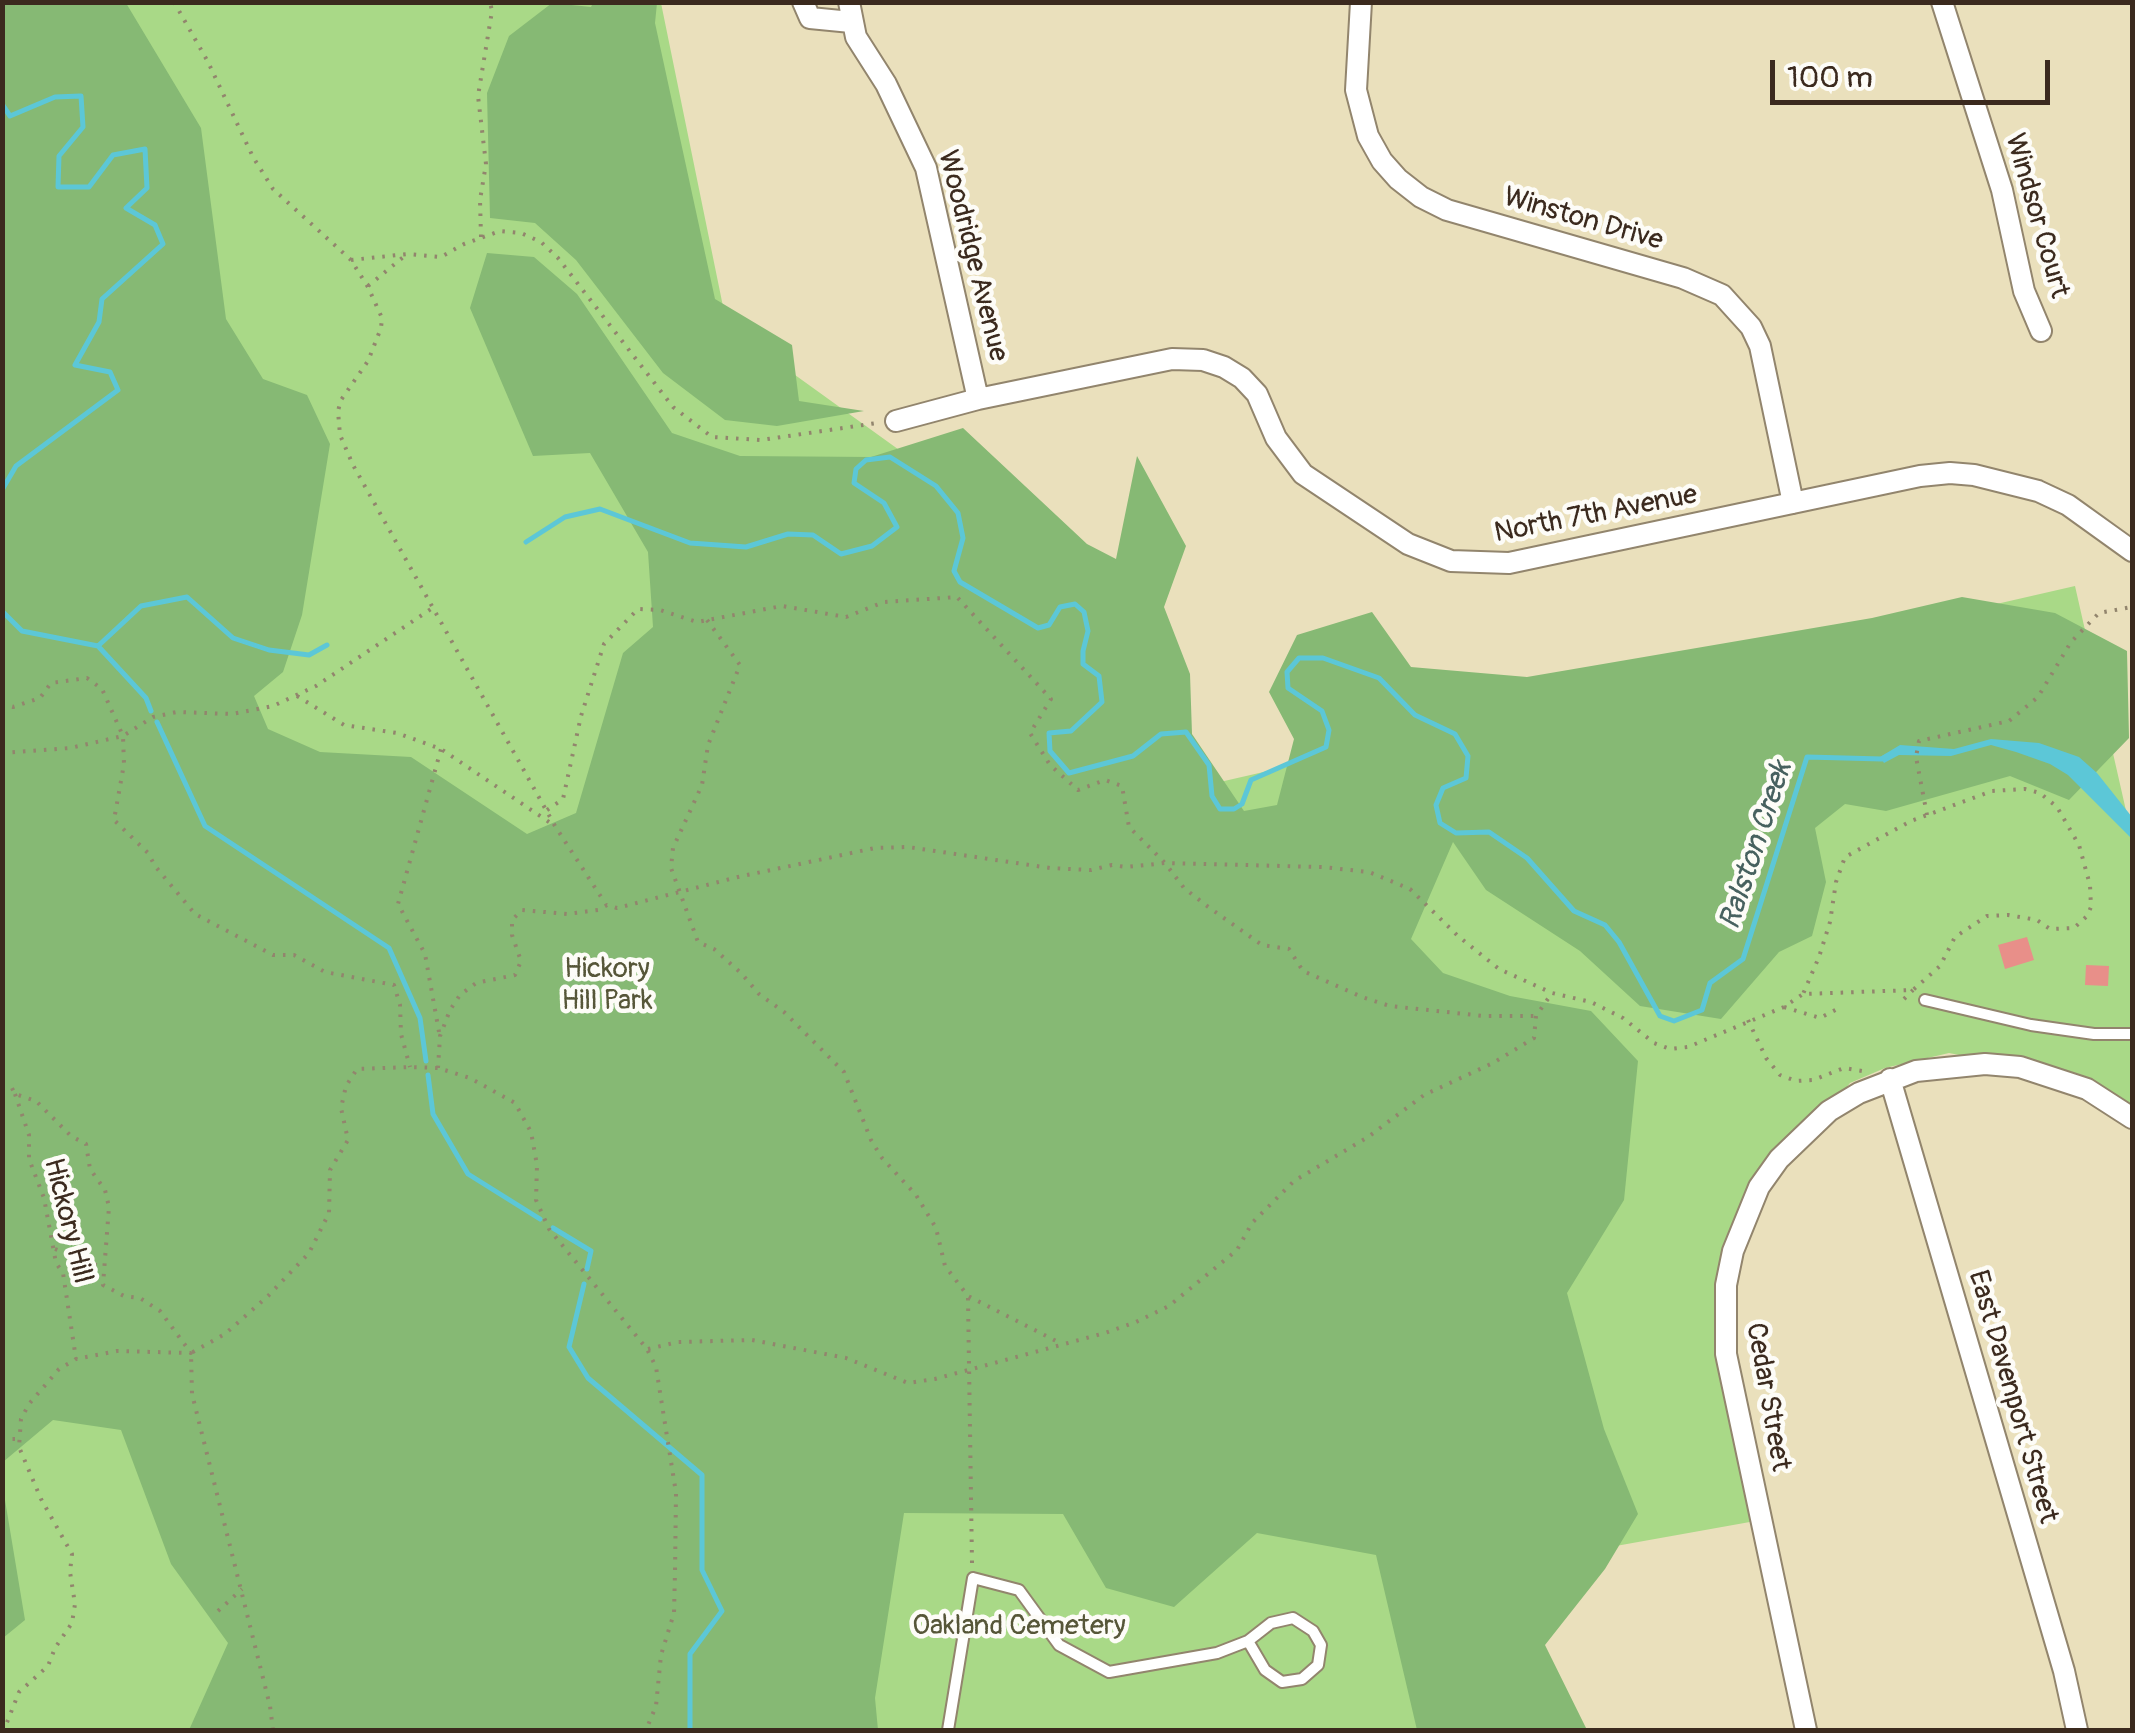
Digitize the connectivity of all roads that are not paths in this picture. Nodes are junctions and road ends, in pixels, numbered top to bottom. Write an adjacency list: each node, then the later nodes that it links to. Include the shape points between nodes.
1 (803, 2): 4 (street, Woodridge Avenue, via 810,18)
2 (1361, 2): 8 (street, Winston Drive, via 1360,114 1390,170 1447,210 1722,295 1760,346)
3 (1942, 2): 5 (street, Windsor Court, via 2002,190 2024,291)
4 (850, 12): 6 (street, Woodridge Avenue, via 856,37 926,168)
5 (2041, 330)
6 (978, 399): 7 (street, North 7th Avenue); 8 (street, North 7th Avenue, via 1172,358 1213,363 1257,394 1276,438 1303,474 1408,544 1466,562 1509,563)
7 (896, 420)
8 (1793, 503): 9 (street, North 7th Avenue, via 1920,476 1974,475 2053,498)
9 (2132, 551)
10 (1925, 1000): 11 (lane, via 2030,1025)
11 (2132, 1034)
12 (1884, 1082): 13 (street, Cedar Street, via 1950,1065 2020,1067 2087,1089); 16 (street, Cedar Street, via 1829,1111 1779,1159 1744,1218 1726,1285 1726,1354); 17 (street, East Davenport Street)
13 (2132, 1118)
14 (1248, 1642): 14 (lane, via 1265,1670 1282,1682 1302,1679 1318,1665 1321,1645 1293,1618 1271,1623); 15 (lane, via 1109,1672 1059,1645 1019,1590 973,1578)
15 (948, 1730)
16 (1806, 1730)
17 (2077, 1730)

